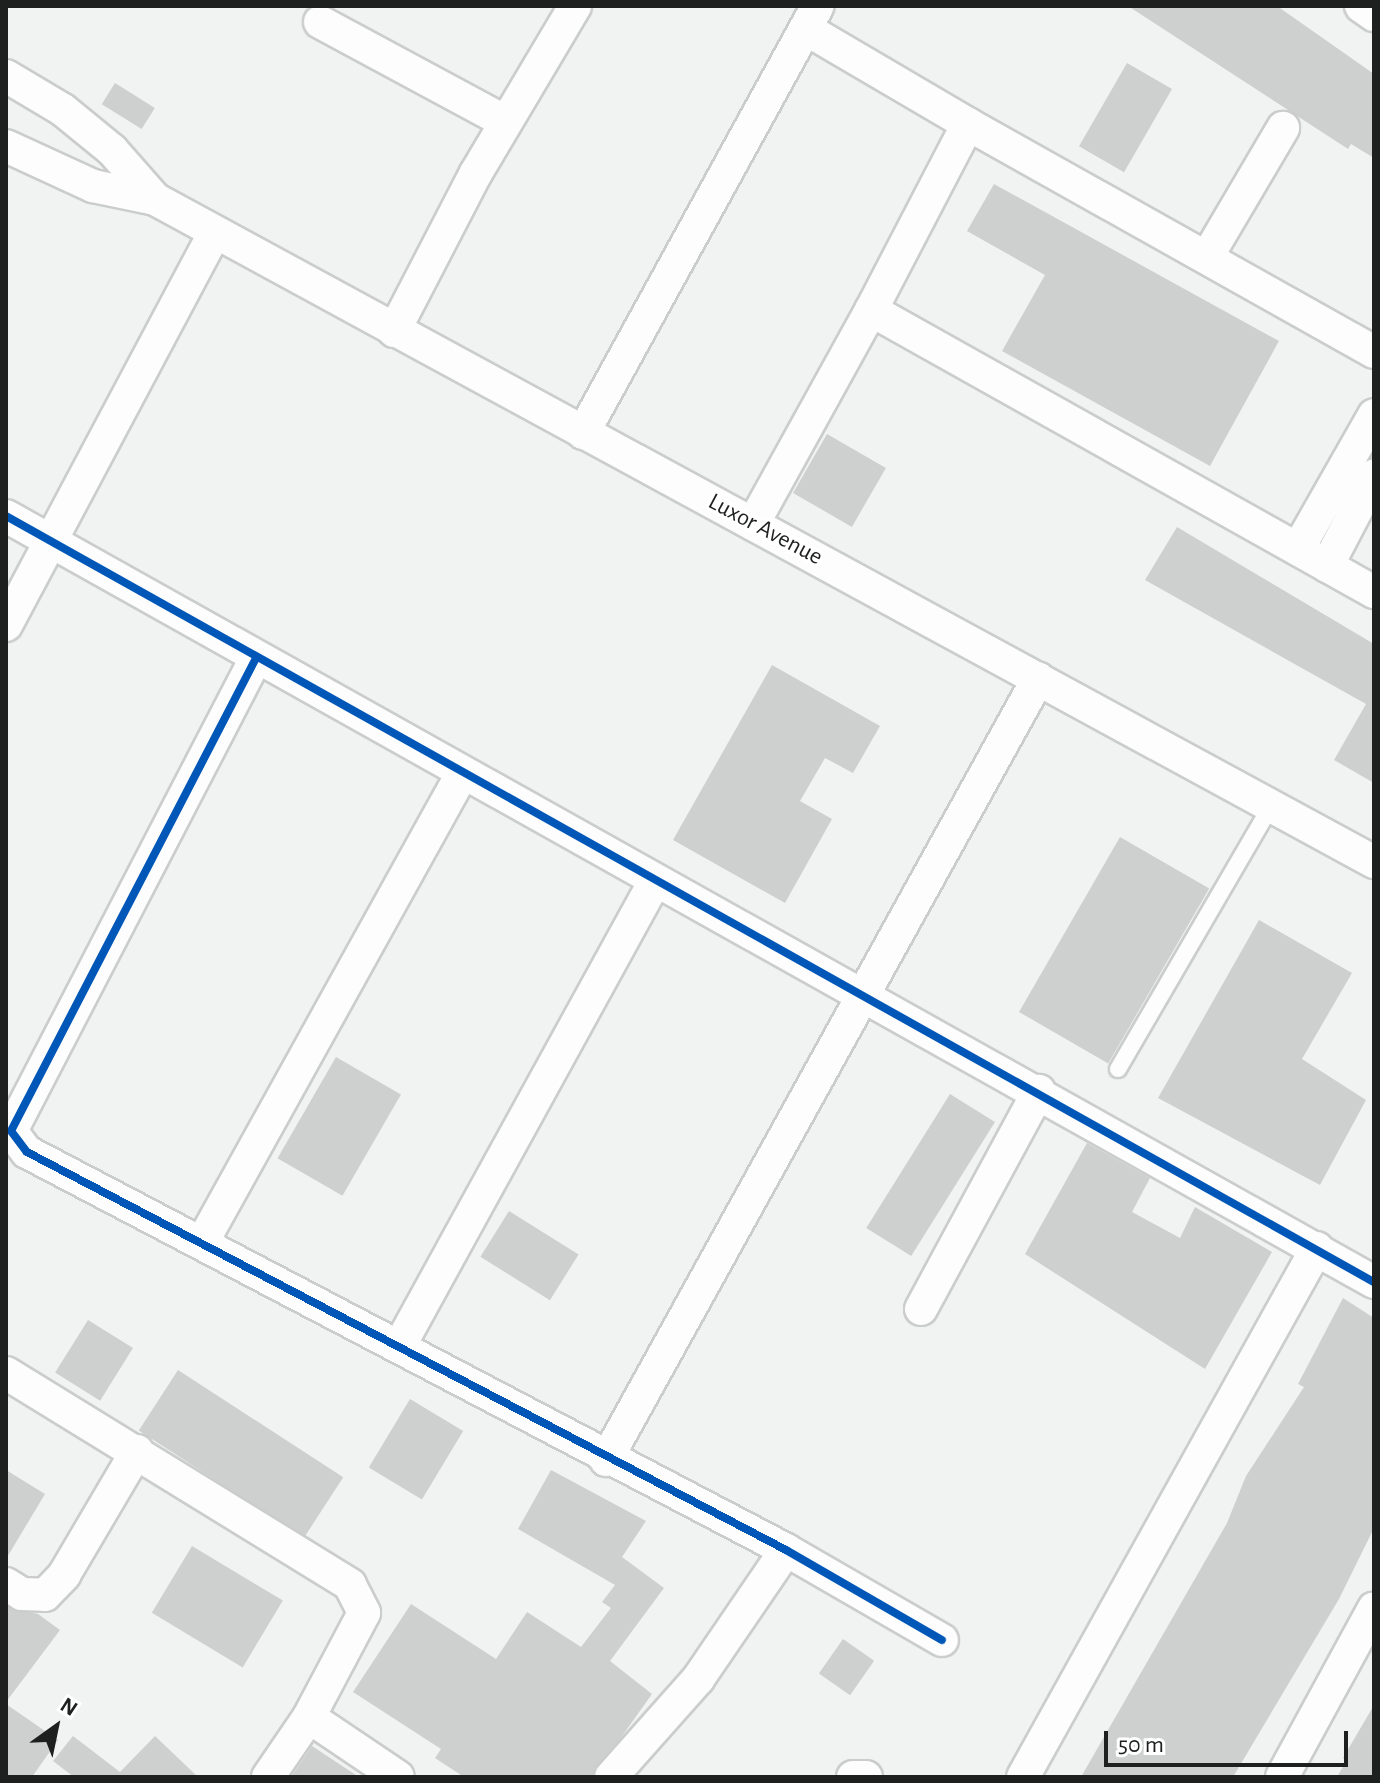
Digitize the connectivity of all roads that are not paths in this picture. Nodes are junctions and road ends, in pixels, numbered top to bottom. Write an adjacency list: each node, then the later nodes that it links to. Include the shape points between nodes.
1 (575, 6): 7 (street)
2 (1361, 6): 3 (street)
3 (1374, 15)
4 (812, 17): 8 (street); 18 (street)
5 (320, 22): 7 (street)
6 (6, 76): 11 (street, via 63,110 112,150)
7 (506, 122): 15 (street)
8 (968, 124): 13 (street); 14 (street)
9 (1283, 128): 13 (street)
10 (6, 146): 11 (street, via 93,186)
11 (155, 199): 12 (street, Luxor Avenue)
12 (215, 232): 15 (street, Luxor Avenue); 22 (street)
13 (1207, 257): 16 (street)
14 (871, 310): 21 (street); 23 (street)
15 (394, 331): 18 (street, Luxor Avenue)
16 (1374, 352)
17 (1374, 415): 23 (street)
18 (583, 433): 21 (street, Luxor Avenue)
19 (1374, 476): 24 (street)
20 (6, 516): 22 (street)
21 (753, 524): 29 (street, Luxor Avenue)
22 (51, 540): 27 (street); 28 (street)
23 (1298, 549): 24 (street)
24 (1331, 557): 25 (street); 26 (street)
25 (1374, 571)
26 (1374, 592)
27 (6, 625)
28 (255, 660): 30 (street); 37 (street, via 11,1131 27,1152)
29 (1038, 679): 31 (street, Luxor Avenue); 34 (street)
30 (462, 774): 33 (street); 37 (street)
31 (1271, 806): 32 (street, Luxor Avenue); 35 (lane)
32 (1374, 862)
33 (655, 881): 34 (street); 41 (street)
34 (866, 996): 36 (street); 44 (street)
35 (1118, 1069)
36 (1039, 1091): 38 (street); 40 (street)
37 (203, 1241): 41 (street)
38 (1317, 1248): 39 (street); 55 (street)
39 (1374, 1282)
40 (921, 1309)
41 (400, 1345): 44 (street)
42 (6, 1373): 43 (street)
43 (137, 1451): 46 (street, via 64,1575 45,1595 22,1594); 49 (street, via 350,1585 364,1613)
44 (606, 1460): 45 (street)
45 (786, 1550): 48 (street); 52 (street, via 698,1679)
46 (6, 1584)
47 (1374, 1608): 56 (street)
48 (942, 1640)
49 (309, 1717): 50 (street); 51 (street)
50 (268, 1777)
51 (398, 1777)
52 (611, 1777)
53 (853, 1777): 54 (street)
54 (866, 1777)
55 (1023, 1777)
56 (1282, 1777)

